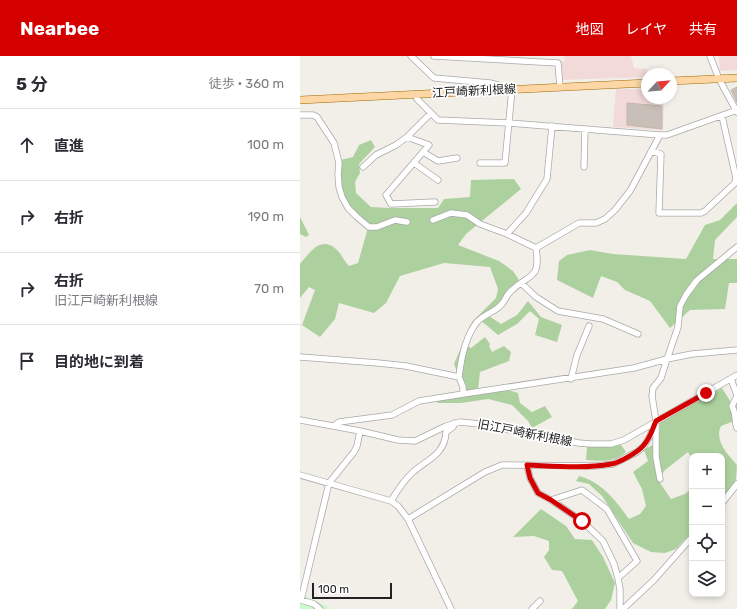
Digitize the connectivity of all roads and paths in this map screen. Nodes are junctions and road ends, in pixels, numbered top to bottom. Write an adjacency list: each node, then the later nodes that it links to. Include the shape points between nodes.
1 (411, 56): 10 (street, via 434,78 490,83)
2 (434, 56): 4 (street)
3 (710, 56): 6 (street)
4 (501, 58): 9 (street, via 558,63)
5 (737, 78): 6 (main road)
6 (719, 79): 7 (main road); 13 (street)
7 (677, 81)
8 (641, 82): 9 (main road, 江戸崎新利根線)
9 (560, 87): 10 (main road, 江戸崎新利根線)
10 (512, 89): 11 (main road, 江戸崎新利根線); 17 (street)
11 (416, 94): 12 (main road, 江戸崎新利根線); 14 (street, via 417,99)
12 (300, 100)
13 (737, 111): 16 (street)
14 (431, 113): 17 (street, via 438,120); 21 (street)
15 (300, 115): 32 (street, via 317,117 334,143 339,163 339,187 342,198 357,218 369,227 377,227 394,220)
16 (722, 116): 20 (street, via 667,135); 22 (street, via 736,178 734,183 700,214 660,213 661,154)
17 (509, 123): 18 (street); 26 (street, via 505,164)
18 (552, 126): 19 (street); 33 (street, via 547,179 526,213)
19 (585, 129): 20 (street); 28 (street)
20 (660, 135): 22 (street)
21 (407, 137): 23 (street, via 429,144); 27 (street, via 376,155)
22 (651, 151): 35 (street, via 630,191 616,210 596,223 579,223)
23 (423, 152): 24 (street, via 438,161); 25 (street)
24 (458, 158)
25 (414, 163): 29 (street); 30 (street, via 386,195 391,204)
26 (480, 163)
27 (363, 167)
28 (584, 167)
29 (438, 180)
30 (435, 202)
31 (433, 220): 33 (street, via 451,213 467,215 480,224)
32 (407, 222)
33 (507, 234): 35 (street)
34 (737, 247): 41 (street, via 697,280 686,295 680,306 678,327)
35 (536, 248): 36 (street, via 538,262 534,275)
36 (521, 283): 38 (street, via 536,297 558,310 602,318); 43 (street, via 510,292 500,306 478,321 461,358)
37 (589, 326): 44 (street)
38 (638, 334)
39 (737, 350): 41 (street)
40 (300, 357): 43 (street, via 406,366)
41 (668, 359): 44 (street, via 634,368); 49 (street, via 661,378 653,388)
42 (737, 375): 45 (street, 旧江戸崎新利根線)
43 (459, 377): 46 (street)
44 (571, 378): 46 (street)
45 (731, 379): 47 (street); 49 (street, 旧江戸崎新利根線)
46 (463, 394): 51 (street, via 419,401 392,415 339,422)
47 (737, 396): 52 (street, via 732,406 736,413)
48 (300, 420): 51 (street, 旧江戸崎新利根線)
49 (656, 421): 50 (street, 旧江戸崎新利根線, via 617,443 602,444 579,443 478,424); 54 (street, via 644,446 613,464); 56 (street, via 656,456)
50 (454, 423): 53 (street, 旧江戸崎新利根線, via 415,440 398,440); 60 (street, via 454,427 446,432 440,451 404,481)
51 (334, 426): 53 (street, 旧江戸崎新利根線)
52 (737, 428)
53 (360, 431): 57 (street, via 354,452)
54 (527, 465): 61 (street, via 538,493); 62 (street, via 502,465 485,472)
55 (300, 475): 57 (street)
56 (660, 479)
57 (329, 483): 60 (street); 65 (street)
58 (737, 484): 59 (street)
59 (725, 499)
60 (391, 500): 62 (street)
61 (551, 500): 64 (street, via 582,521 603,541); 64 (street, via 582,490 607,509 637,561)
62 (408, 520): 68 (street)
63 (689, 540): 71 (street, via 654,580)
64 (618, 578): 70 (street)
65 (301, 600): 67 (street)
66 (540, 601): 69 (street)
67 (320, 609)
68 (451, 609)
69 (532, 609)
70 (620, 609)
71 (623, 609)

